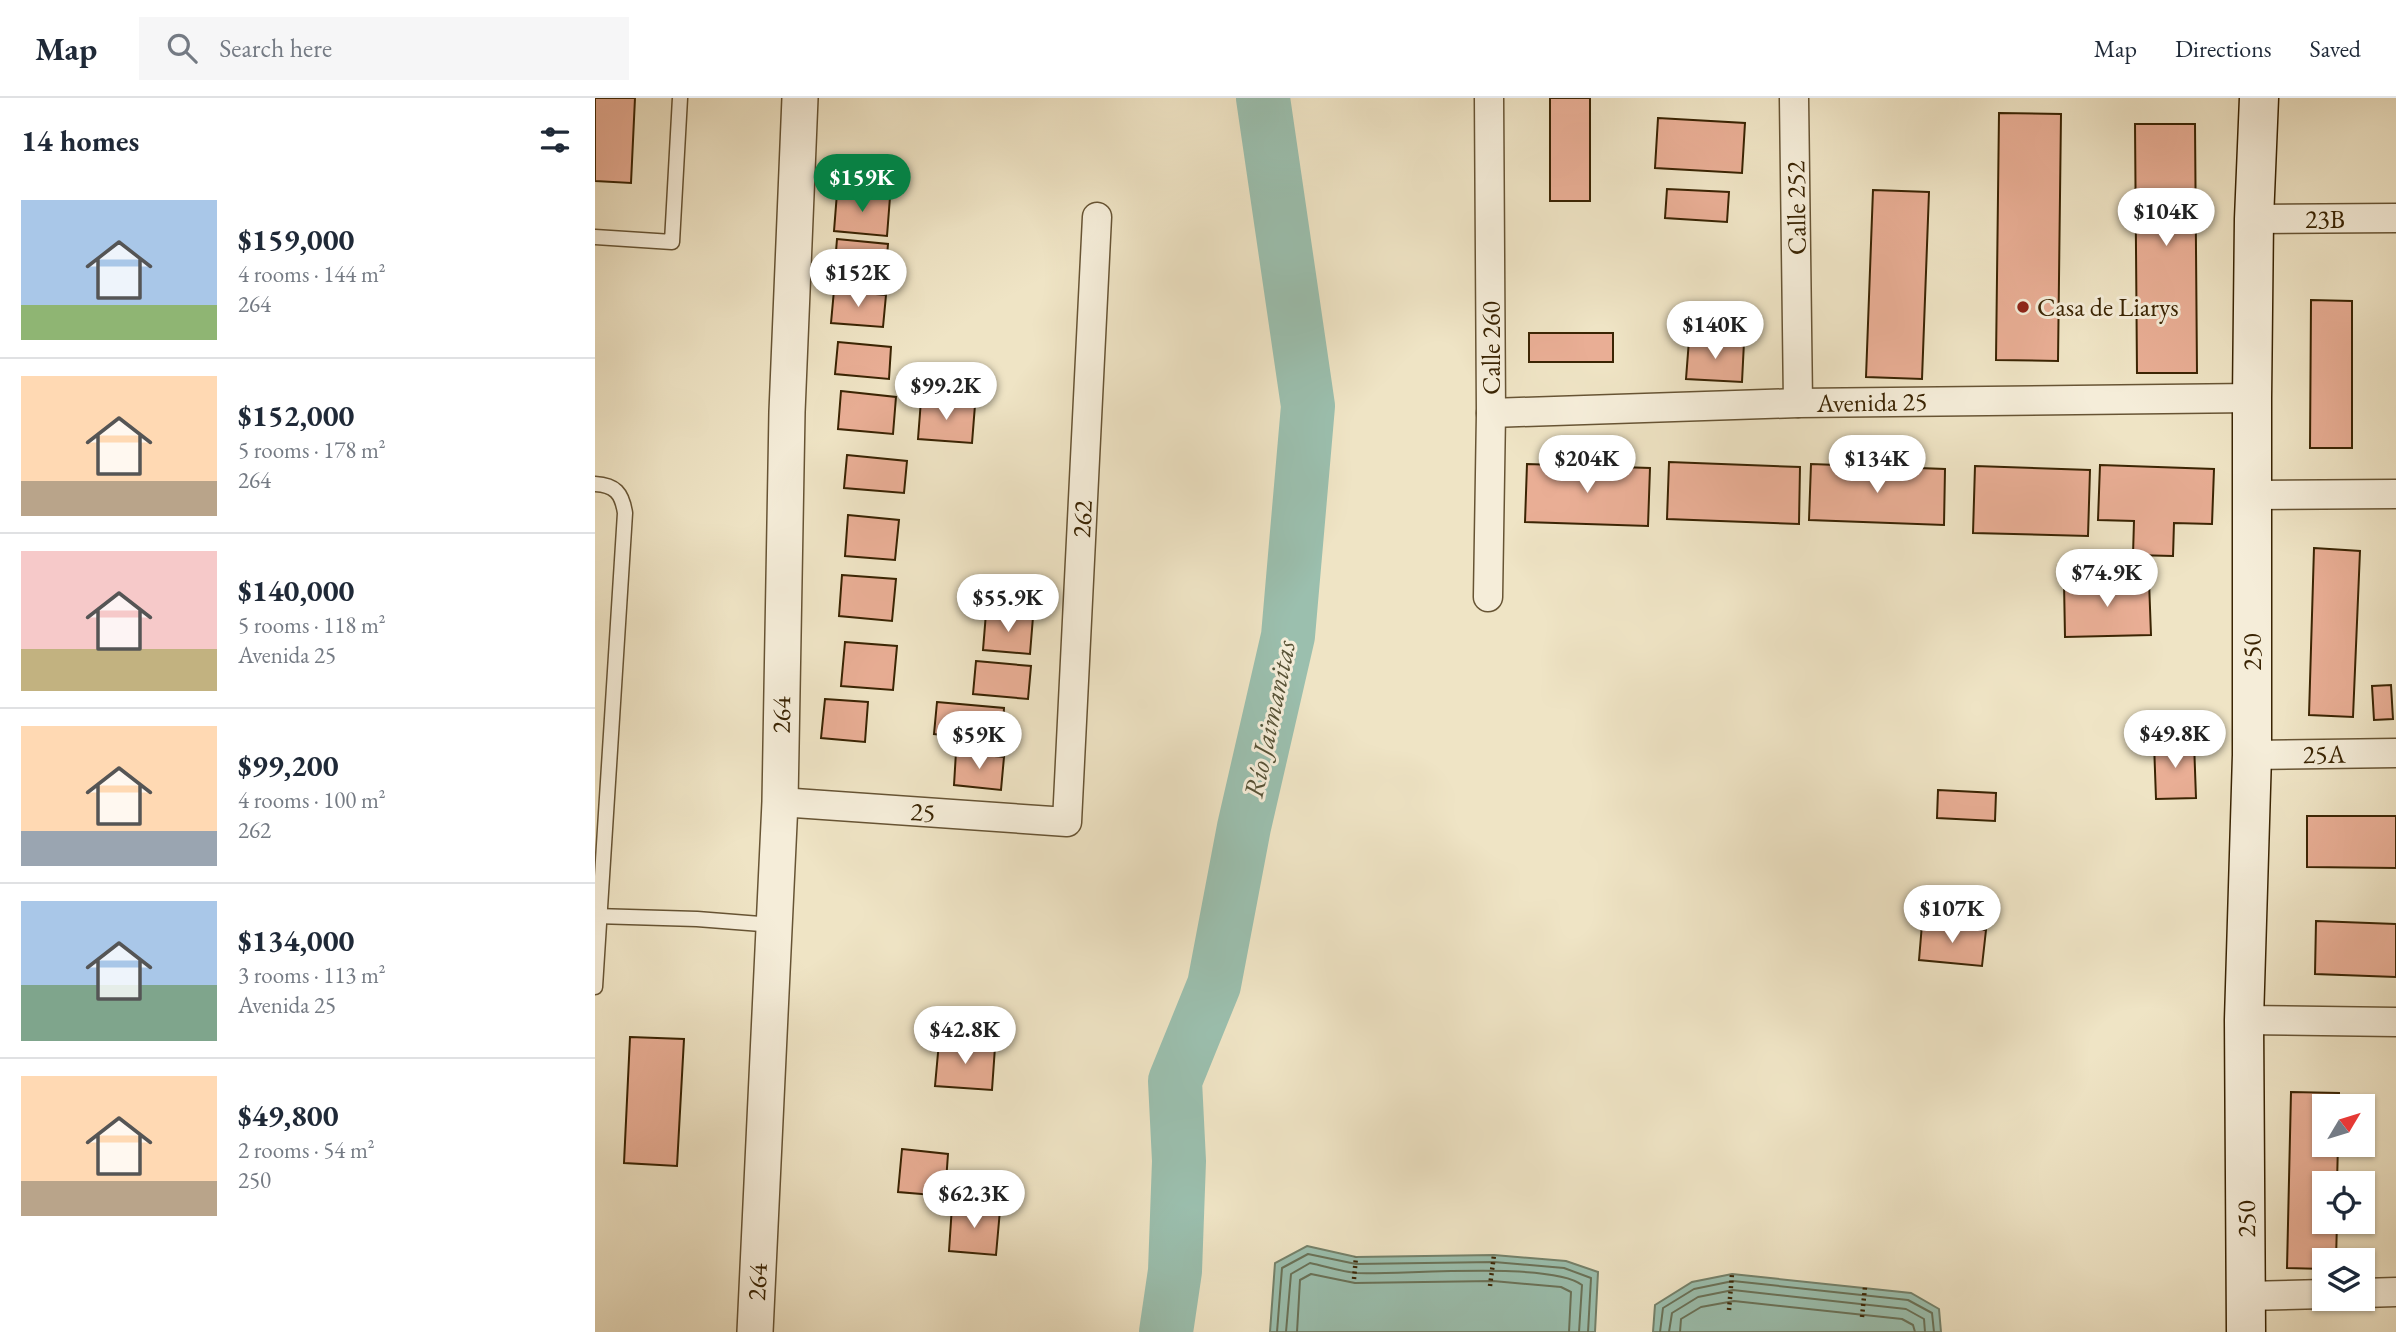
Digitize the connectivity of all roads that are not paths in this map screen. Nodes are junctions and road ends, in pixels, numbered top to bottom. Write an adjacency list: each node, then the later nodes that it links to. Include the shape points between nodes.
1 (680, 98): 9 (lane, via 672,242)
2 (800, 98): 19 (street, 264, via 787,412)
3 (1489, 98): 12 (street, Calle 260)
4 (1794, 98): 11 (street, Calle 252)
5 (2259, 98): 8 (main road, 250)
6 (1097, 217): 20 (street, 262)
7 (2396, 218): 8 (street, 23B)
8 (2255, 219): 10 (main road, 250)
9 (595, 237)
10 (2252, 398): 11 (street, Avenida 25); 15 (main road, 250)
11 (1798, 403): 12 (street, Avenida 25)
12 (1491, 412): 16 (street, Calle 260)
13 (595, 484): 21 (lane, via 619,492 625,513)
14 (2396, 494): 15 (street)
15 (2252, 495): 18 (main road, 250)
16 (1487, 597)
17 (2396, 753): 18 (street, 25A)
18 (2252, 755): 24 (main road, 250)
19 (780, 802): 20 (street, 25); 22 (street, 264)
20 (1066, 822)
21 (597, 917): 22 (lane); 23 (lane)
22 (774, 925): 30 (street, 264)
23 (595, 987)
24 (2244, 1020): 25 (street); 29 (main road, 250)
25 (2396, 1022)
26 (2375, 1293): 27 (street)
27 (2396, 1293)
28 (2312, 1297): 29 (street)
29 (2246, 1314)
30 (755, 1332)

